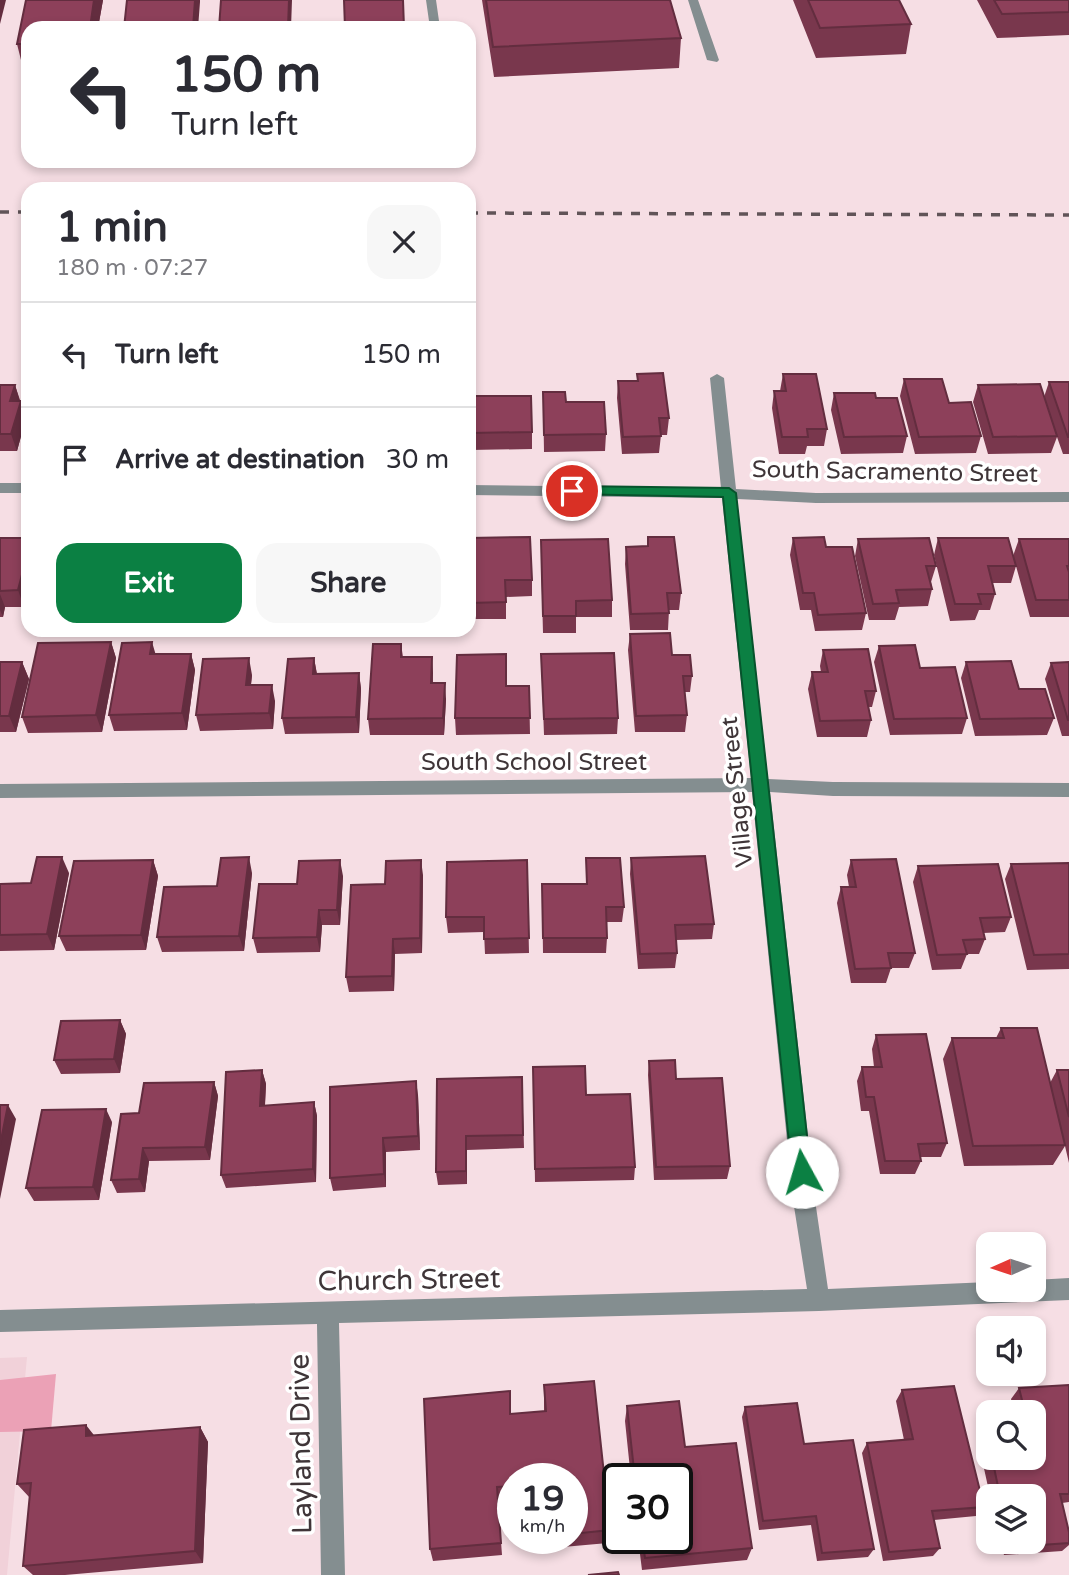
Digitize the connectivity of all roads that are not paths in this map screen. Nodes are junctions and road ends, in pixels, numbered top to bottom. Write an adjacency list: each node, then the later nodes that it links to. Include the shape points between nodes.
1 (431, 0): 3 (street)
2 (693, 0): 4 (street)
3 (434, 21)
4 (713, 60)
5 (717, 378): 9 (street, Village Street)
6 (0, 488): 7 (street)
7 (21, 488)
8 (476, 491): 9 (street, South Sacramento Street)
9 (729, 493): 10 (street, South Sacramento Street, via 816,498); 11 (street, Village Street)
10 (1069, 496)
11 (761, 785): 12 (street, South School Street); 13 (street, South School Street); 15 (street, Village Street, via 804,1200)
12 (0, 790)
13 (1069, 790)
14 (1069, 1289): 15 (street, Church Street)
15 (819, 1300): 16 (street, Church Street)
16 (328, 1311): 17 (street, Church Street); 18 (street, Layland Drive)
17 (0, 1321)
18 (333, 1575)

